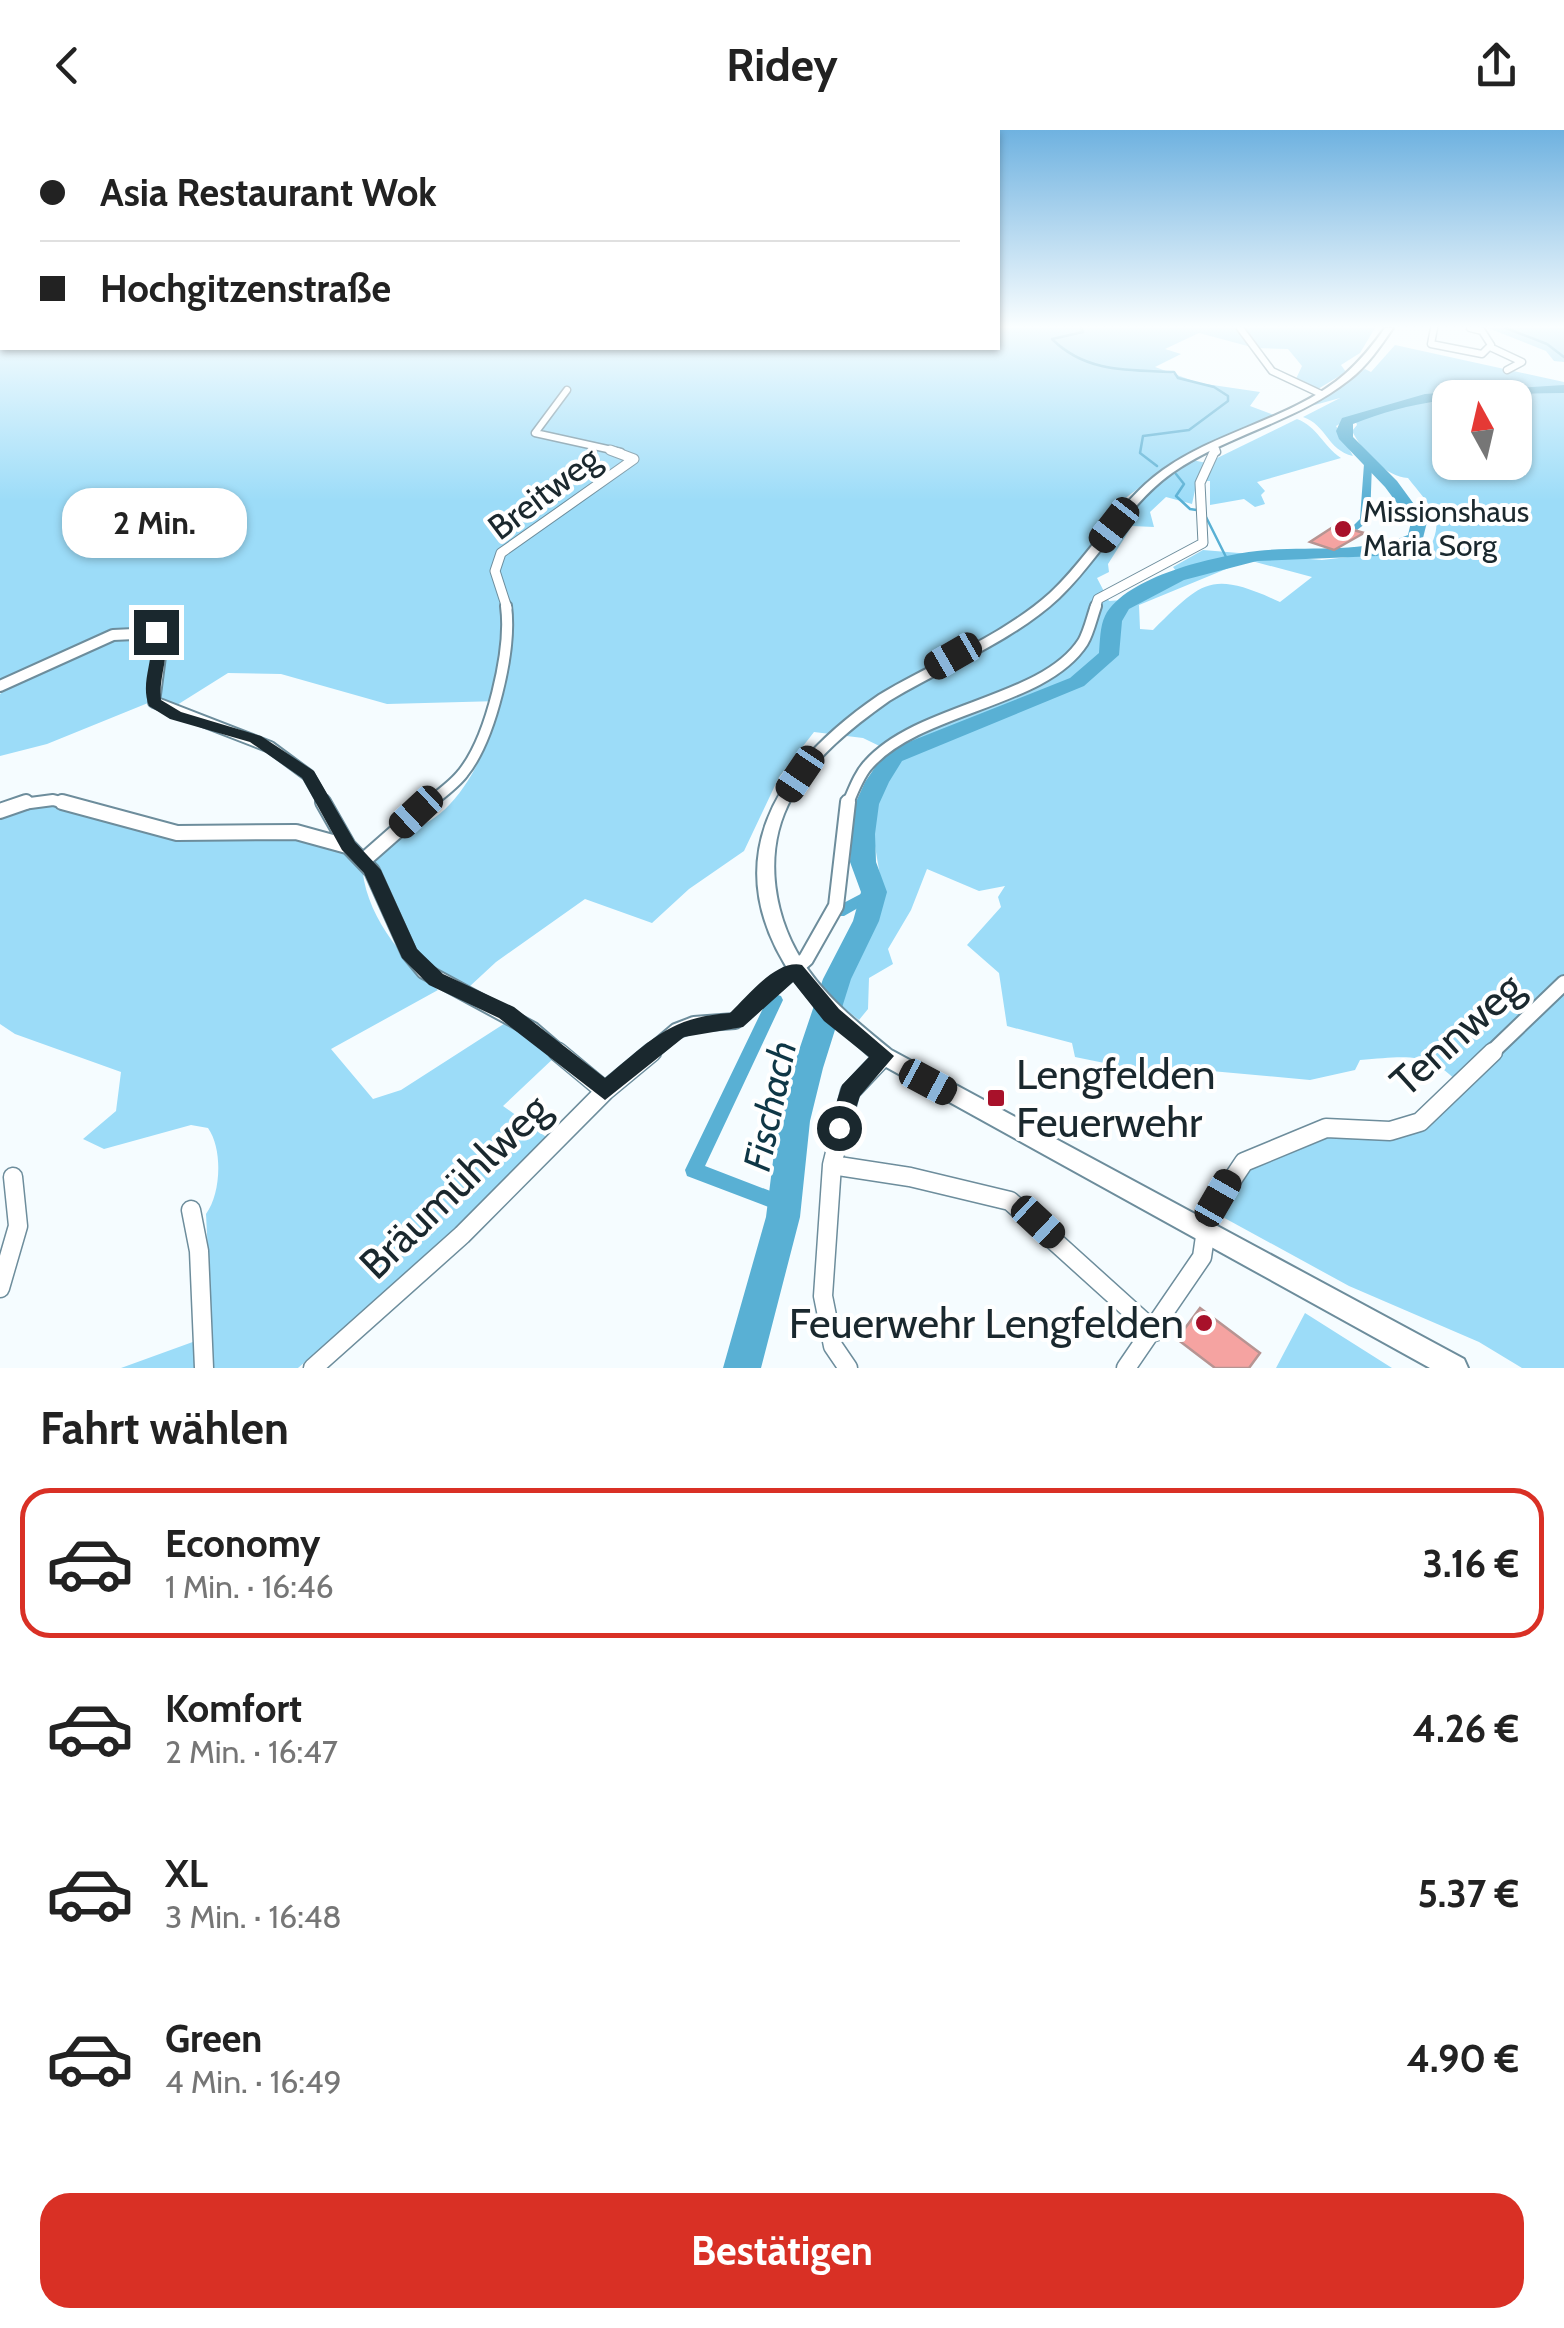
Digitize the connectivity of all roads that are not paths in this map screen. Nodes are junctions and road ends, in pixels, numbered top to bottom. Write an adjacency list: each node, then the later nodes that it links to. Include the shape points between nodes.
1 (1303, 386): 4 (street)
2 (1332, 386): 4 (main road)
3 (567, 390): 9 (street, Breitweg, via 534,433 634,459 501,553 496,571 507,631 488,730 464,774)
4 (1321, 394): 5 (main road)
5 (1212, 448): 10 (main road, via 1146,487 1036,610 898,688 830,739 800,774 772,825 763,878 775,933); 10 (street, Bräumühlweg, via 1217,452 1204,464 1197,510 1203,543 1098,599 1084,641 1066,661 918,729 868,764 844,812 836,906)
6 (0, 686): 8 (street, via 114,635 156,632 161,648 154,702 176,716 256,739 299,766)
7 (0, 811): 8 (street, via 53,800 177,833 296,832)
8 (348, 846): 9 (street)
9 (364, 860): 13 (street, via 409,953 424,970 533,1030)
10 (795, 970): 12 (main road, via 848,1030); 13 (street, Bräumühlweg, via 735,1021 676,1031)
11 (1564, 983): 17 (street, Tennweg, via 1420,1122 1390,1131 1326,1128 1251,1157 1208,1216)
12 (884, 1056): 14 (street, via 850,1092); 17 (main road)
13 (605, 1091): 21 (street, Bräumühlweg, via 462,1235)
14 (832, 1165): 19 (street, via 1010,1201); 22 (street, via 823,1296 832,1346)
15 (13, 1177): 18 (street, via 18,1226)
16 (191, 1210): 20 (street, via 200,1252)
17 (1208, 1235): 19 (street, Tennweg, via 1202,1258); 24 (main road)
18 (0, 1288)
19 (1155, 1332): 23 (street, Tennweg)
20 (204, 1368)
21 (314, 1368)
22 (848, 1368)
23 (1126, 1368)
24 (1455, 1368)

